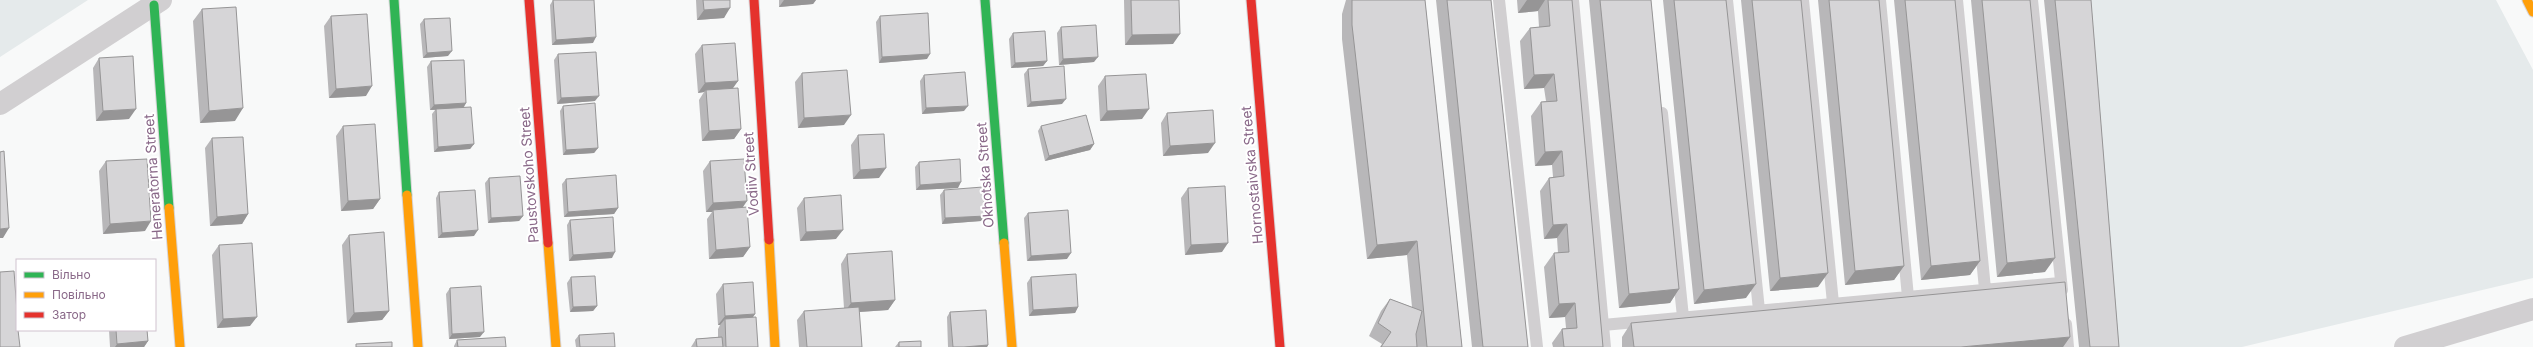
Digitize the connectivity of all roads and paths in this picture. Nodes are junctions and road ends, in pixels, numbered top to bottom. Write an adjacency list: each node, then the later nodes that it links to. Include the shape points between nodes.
1 (394, 0): 27 (street)
2 (529, 0): 28 (street, Paustovskoho Street)
3 (754, 0): 29 (street, Vodiiv Street)
4 (985, 0): 30 (street, Okhotska Street)
5 (1251, 0): 31 (street, Hornostaivska Street)
6 (1499, 0): 32 (lane)
7 (1573, 0): 25 (lane)
8 (1727, 0): 22 (lane)
9 (1803, 0): 21 (lane)
10 (1880, 0): 20 (lane)
11 (1957, 0): 19 (lane)
12 (2032, 0): 18 (lane)
13 (2527, 0): 15 (street)
14 (158, 2): 17 (street); 26 (street, Heneratorna Street)
15 (2533, 12)
16 (1661, 103): 24 (lane)
17 (0, 104)
18 (2061, 283): 19 (lane); 34 (lane)
19 (1985, 289): 20 (lane)
20 (1908, 297): 21 (lane)
21 (1833, 303): 22 (lane)
22 (1759, 310): 24 (lane)
23 (2533, 310): 35 (street)
24 (1682, 317): 25 (lane)
25 (1603, 324): 33 (lane)
26 (180, 347)
27 (418, 347)
28 (556, 347)
29 (775, 347)
30 (1012, 347)
31 (1280, 347)
32 (1537, 347)
33 (1606, 347)
34 (2068, 347)
35 (2405, 347)

